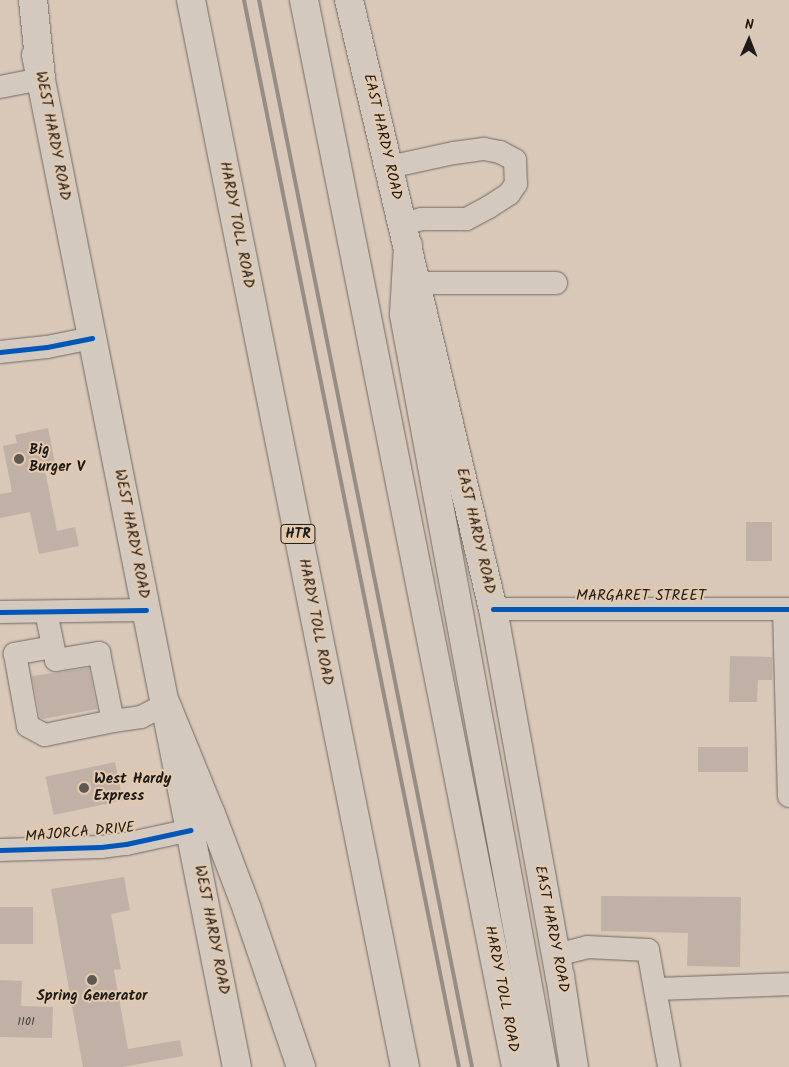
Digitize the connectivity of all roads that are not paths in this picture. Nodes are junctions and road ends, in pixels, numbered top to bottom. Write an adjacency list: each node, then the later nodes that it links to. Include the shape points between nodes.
1 (24, 0): 6 (main road, WEST HARDY ROAD)
2 (33, 0): 6 (main road)
3 (191, 0): 30 (main road, HARDY TOLL ROAD / HTR)
4 (304, 0): 31 (main road, HARDY TOLL ROAD)
5 (349, 0): 8 (main road, EAST HARDY ROAD)
6 (41, 79): 7 (street); 12 (main road, WEST HARDY ROAD)
7 (0, 87)
8 (389, 167): 9 (main road, EAST HARDY ROAD); 9 (street, via 484,149 500,152 515,160 516,184 509,194 466,219 422,220)
9 (405, 234): 10 (main road, EAST HARDY ROAD); 32 (main road, via 404,315)
10 (417, 283): 11 (street); 14 (main road, EAST HARDY ROAD)
11 (556, 283)
12 (92, 338): 13 (street); 16 (main road, WEST HARDY ROAD)
13 (0, 352)
14 (493, 609): 15 (street, MARGARET STREET); 25 (main road, EAST HARDY ROAD)
15 (786, 609): 22 (street)
16 (146, 610): 18 (street); 20 (main road, WEST HARDY ROAD)
17 (0, 612): 18 (street)
18 (46, 612): 19 (street)
19 (53, 647): 21 (street, via 56,660 99,653); 21 (street, via 15,654 28,726 45,735)
20 (166, 704): 21 (street, via 141,717); 23 (main road, WEST HARDY ROAD); 29 (main road, via 212,814)
21 (113, 721)
22 (789, 796)
23 (191, 830): 24 (street, MAJORCA DRIVE, via 126,844); 28 (main road, WEST HARDY ROAD)
24 (0, 850)
25 (556, 955): 27 (street, via 587,947 648,950); 33 (main road, EAST HARDY ROAD)
26 (789, 984): 27 (street)
27 (655, 989): 34 (street)
28 (237, 1067)
29 (301, 1067)
30 (405, 1067)
31 (516, 1067)
32 (543, 1067)
33 (574, 1067)
34 (669, 1067)

